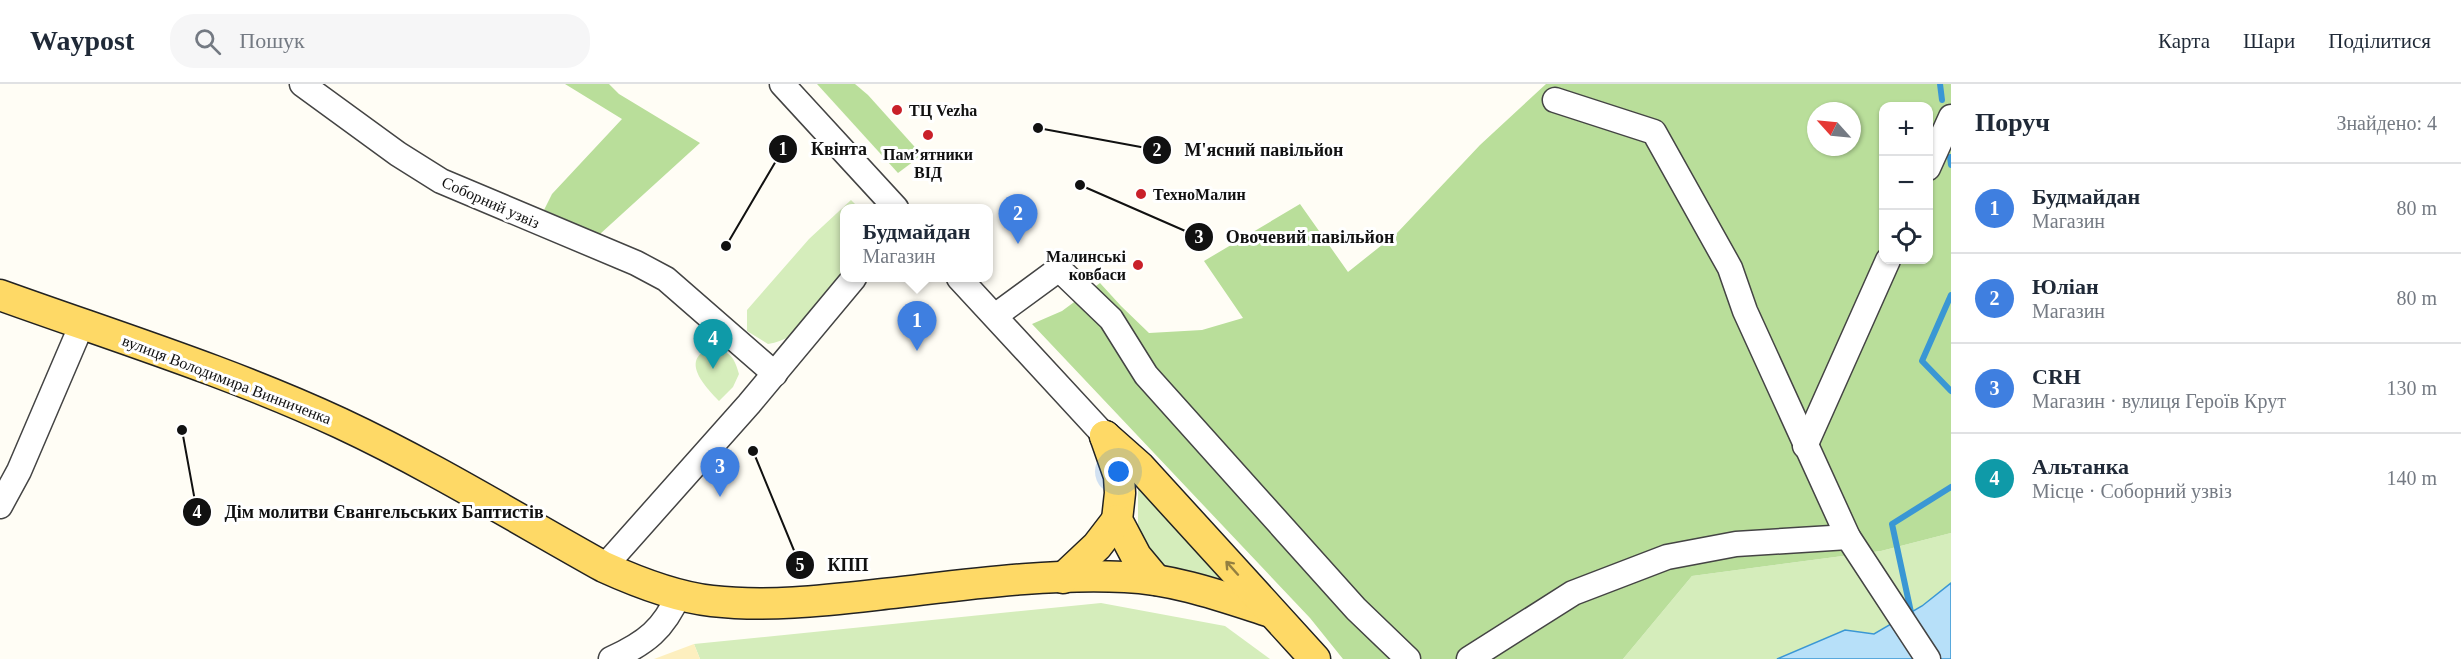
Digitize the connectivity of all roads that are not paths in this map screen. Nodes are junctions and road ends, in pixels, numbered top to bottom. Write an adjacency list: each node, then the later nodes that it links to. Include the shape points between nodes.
1 (302, 84): 13 (street, Соборний узвіз, via 441,181 666,279)
2 (782, 84): 6 (street)
3 (1556, 100): 15 (street, via 1654,132 1730,268)
4 (1951, 117): 5 (street)
5 (1933, 159)
6 (892, 204)
7 (1886, 264): 15 (street)
8 (851, 282): 13 (street)
9 (963, 282): 11 (street)
10 (0, 295): 12 (main road, вулиця Володимира Винниченка)
11 (994, 316): 14 (street); 26 (street, via 1059,269 1111,319 1146,375 1356,609)
12 (82, 324): 16 (street); 19 (main road, вулиця Володимира Винниченка, via 237,380 340,423)
13 (775, 374): 19 (street)
14 (1106, 436): 17 (main road, via 1119,476); 23 (main road, one-way to 14, via 1140,467)
15 (1804, 446): 18 (street)
16 (0, 506)
17 (1117, 520): 20 (main road, via 1097,546); 21 (main road, via 1136,556)
18 (1848, 537): 27 (street, via 1736,544 1668,557 1573,593); 28 (street)
19 (604, 567): 22 (main road, вулиця Володимира Винниченка)
20 (1063, 578): 21 (main road, вулиця Володимира Винниченка); 22 (main road, вулиця Володимира Винниченка, via 789,603 712,601)
21 (1156, 580): 23 (main road, вулиця Володимира Винниченка)
22 (679, 594): 24 (street, via 666,620 648,640)
23 (1271, 612): 25 (main road)
24 (611, 659)
25 (1315, 659)
26 (1408, 659)
27 (1469, 659)
28 (1928, 659)

